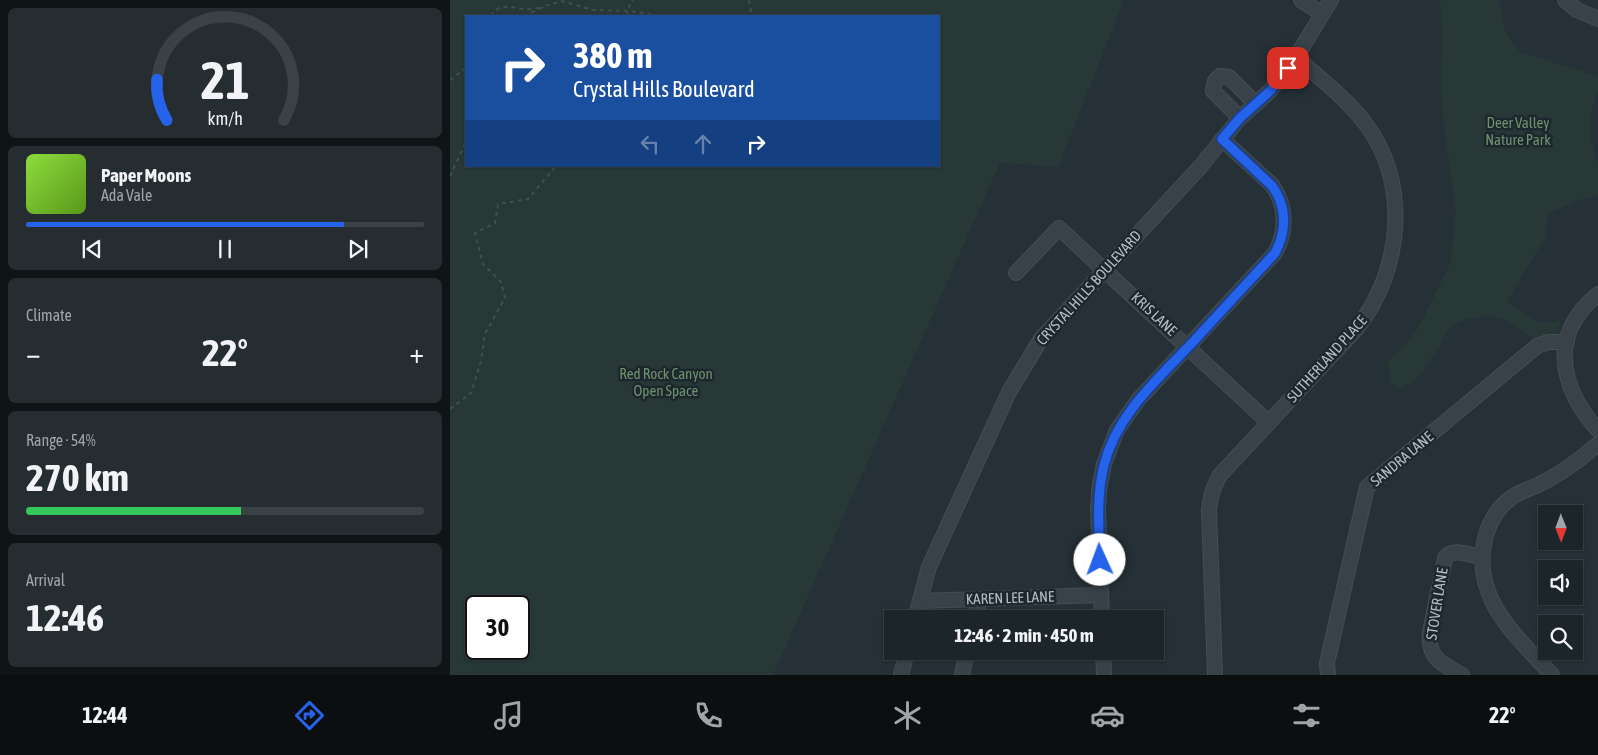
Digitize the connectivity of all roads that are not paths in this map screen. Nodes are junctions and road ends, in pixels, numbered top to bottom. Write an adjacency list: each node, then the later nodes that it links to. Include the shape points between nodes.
1 (1302, 0): 4 (street)
2 (1332, 0): 4 (street, CRYSTAL HILLS BOULEVARD)
3 (1565, 0): 5 (street, via 1577,10)
4 (1322, 14): 6 (street, CRYSTAL HILLS BOULEVARD)
5 (1598, 19)
6 (1296, 56): 7 (street, CRYSTAL HILLS BOULEVARD); 15 (street, SUTHERLAND PLACE, via 1366,124 1389,170 1395,229 1389,266 1368,314)
7 (1256, 104): 8 (street, CRYSTAL HILLS BOULEVARD); 8 (street, via 1229,77 1222,75 1217,78 1213,91)
8 (1240, 118): 9 (street, CRYSTAL HILLS BOULEVARD)
9 (1222, 139): 10 (street, CRYSTAL HILLS BOULEVARD); 14 (street, via 1277,192 1283,208 1282,236 1275,253)
10 (1106, 269): 11 (street, KRIS LANE, via 1059,228); 14 (street, KRIS LANE); 21 (street, CRYSTAL HILLS BOULEVARD, via 1041,339 1020,372 929,567)
11 (1016, 273)
12 (1598, 294): 13 (street, via 1580,311)
13 (1567, 342): 16 (street, via 1568,382 1577,402); 32 (street, SANDRA LANE, via 1548,342 1538,346 1367,487 1327,663)
14 (1188, 347): 15 (street, KRIS LANE); 19 (street, via 1138,400 1112,442 1102,476 1098,509)
15 (1269, 423): 31 (street, SUTHERLAND PLACE, via 1220,475 1210,498)
16 (1598, 430)
17 (1598, 444): 18 (street, via 1560,472 1519,492 1505,503 1488,530)
18 (1482, 558): 33 (street, STOVER LANE, via 1453,552 1445,558 1430,632 1434,656); 34 (street, via 1483,577 1494,604 1524,645)
19 (1101, 595): 20 (street, KAREN LEE LANE); 24 (street)
20 (980, 599): 21 (street, KAREN LEE LANE); 23 (street)
21 (920, 600): 22 (street, CRYSTAL HILLS BOULEVARD)
22 (917, 610)
23 (977, 610)
24 (1102, 610)
25 (905, 660): 28 (street)
26 (965, 660): 29 (street)
27 (1103, 660): 30 (street)
28 (901, 675)
29 (962, 675)
30 (1104, 675)
31 (1215, 675)
32 (1328, 675)
33 (1462, 675)
34 (1552, 675)

